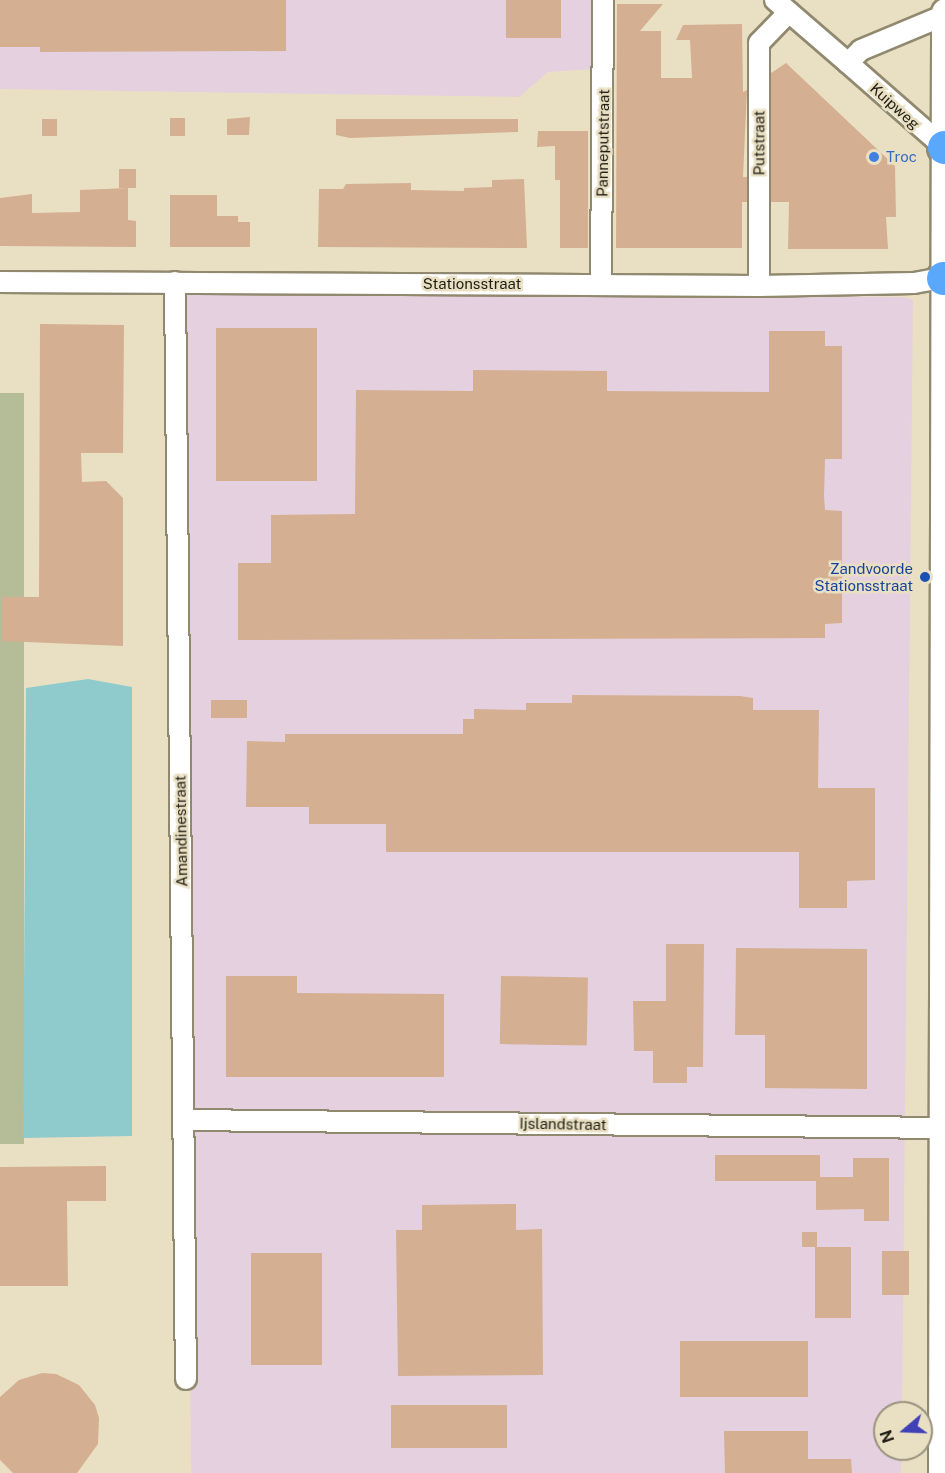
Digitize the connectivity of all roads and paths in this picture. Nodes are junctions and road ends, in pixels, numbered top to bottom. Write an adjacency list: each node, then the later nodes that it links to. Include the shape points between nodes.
1 (603, 0): 9 (street, Panneputstraat)
2 (782, 6): 4 (street, Kuipweg); 10 (street, Putstraat, via 759,43)
3 (945, 14): 4 (street, via 861,50); 5 (main road)
4 (848, 63): 5 (street, Kuipweg)
5 (945, 147): 6 (main road)
6 (944, 278): 10 (street, Stationsstraat, via 914,283); 12 (main road)
7 (0, 282): 8 (street, Stationsstraat)
8 (175, 282): 9 (street, Stationsstraat); 11 (street, Amandinestraat)
9 (602, 285): 10 (street, Stationsstraat)
10 (759, 286)
11 (183, 1120): 12 (street, Ijslandstraat); 13 (street, Amandinestraat)
12 (943, 1128): 14 (main road)
13 (186, 1379)
14 (942, 1473)

